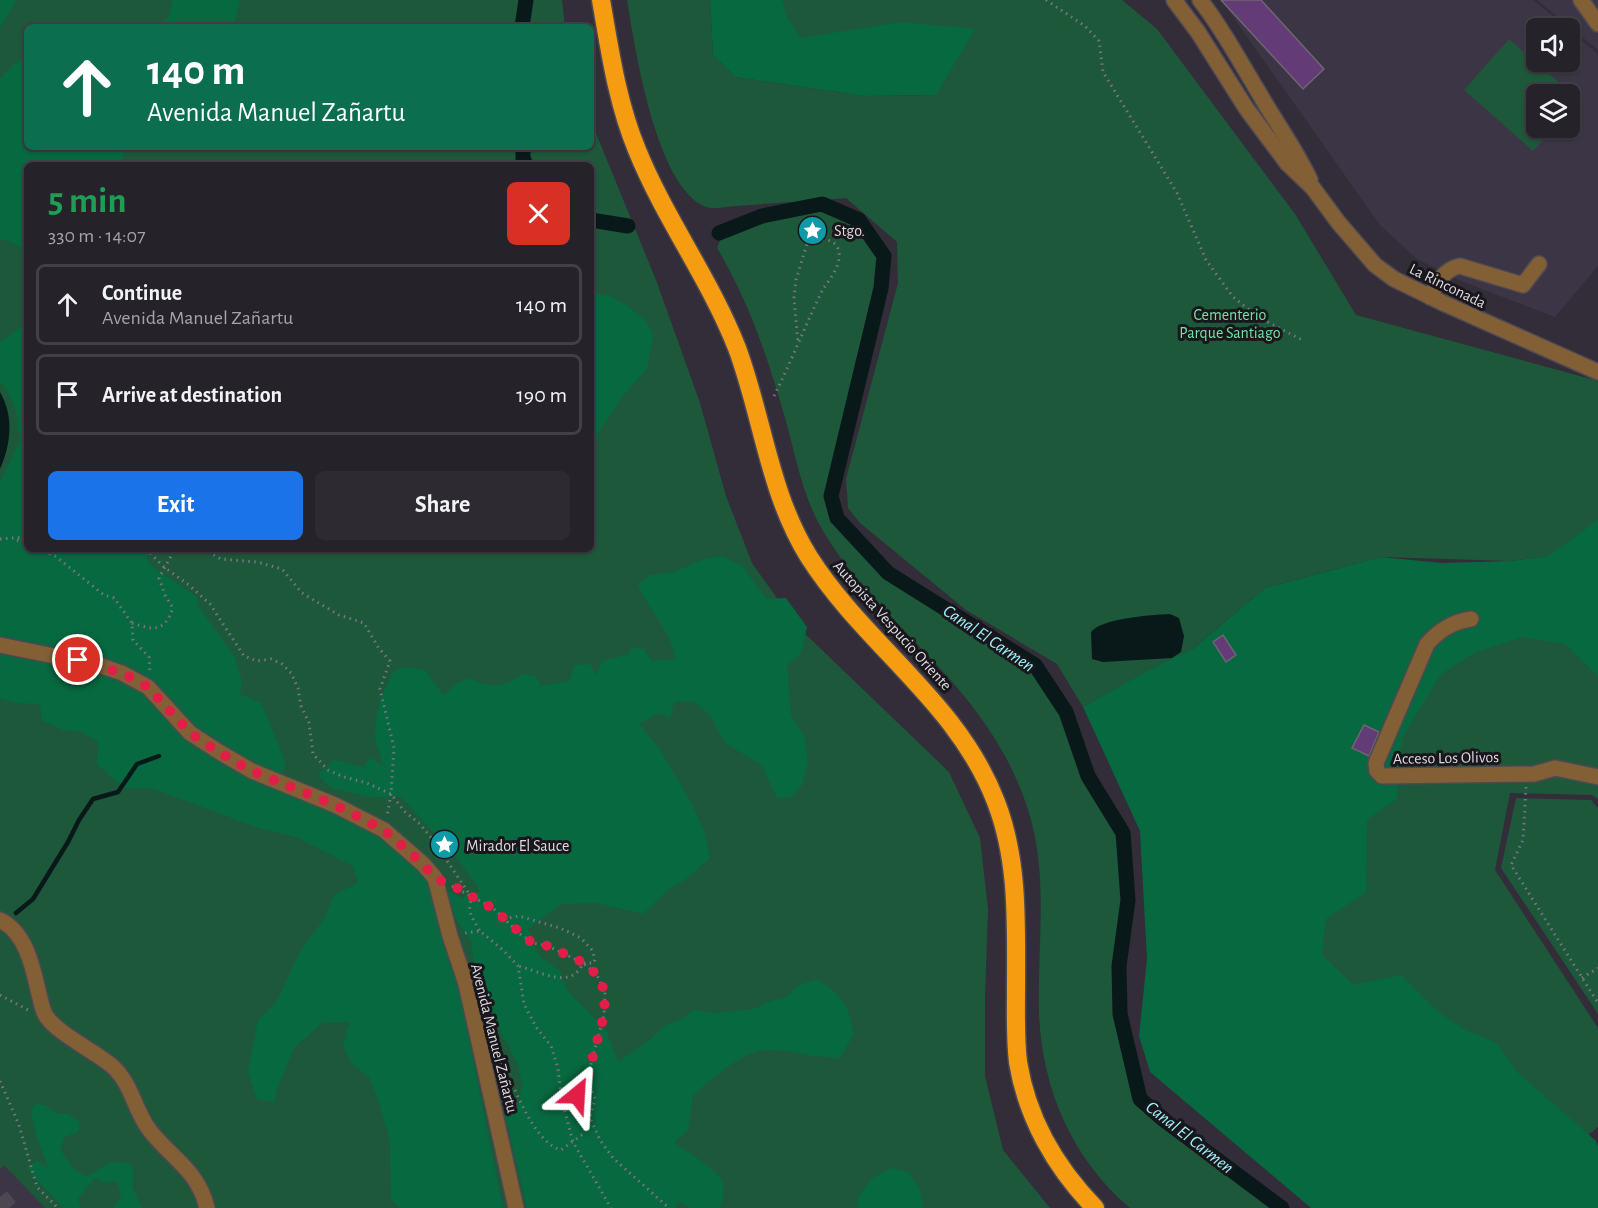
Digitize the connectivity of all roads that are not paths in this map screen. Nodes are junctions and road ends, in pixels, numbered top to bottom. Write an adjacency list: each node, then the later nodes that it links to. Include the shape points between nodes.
1 (601, 0): 18 (highway, Autopista Vespucio Oriente, via 618,95 631,134 645,170 725,319 795,533 832,590 931,696 960,733 996,800 1013,872 1019,1065 1049,1150)
2 (1174, 0): 7 (street, La Rinconada)
3 (1200, 0): 6 (street, La Rinconada)
4 (1581, 0): 5 (street)
5 (1598, 24)
6 (1234, 51): 7 (street); 8 (street, La Rinconada, via 1298,153)
7 (1217, 63): 8 (street, La Rinconada, via 1287,163)
8 (1313, 188): 10 (street, La Rinconada, via 1376,265)
9 (1539, 264): 10 (street, via 1523,285 1453,267)
10 (1430, 297): 11 (street, La Rinconada)
11 (1598, 372)
12 (1471, 620): 14 (street, Acceso Los Olivos, via 1461,620 1435,634 1427,644 1376,763 1377,771 1382,776 1527,774 1555,768)
13 (0, 645): 17 (street, Avenida Manuel Zañartu, via 122,673 148,687 190,733 220,753 384,830 423,864 435,878 466,984)
14 (1598, 777)
15 (0, 920): 16 (street, via 9,924 25,946 45,1015 57,1028 113,1067 131,1091 148,1128 188,1169 205,1197)
16 (207, 1208)
17 (516, 1208)
18 (1095, 1208)

